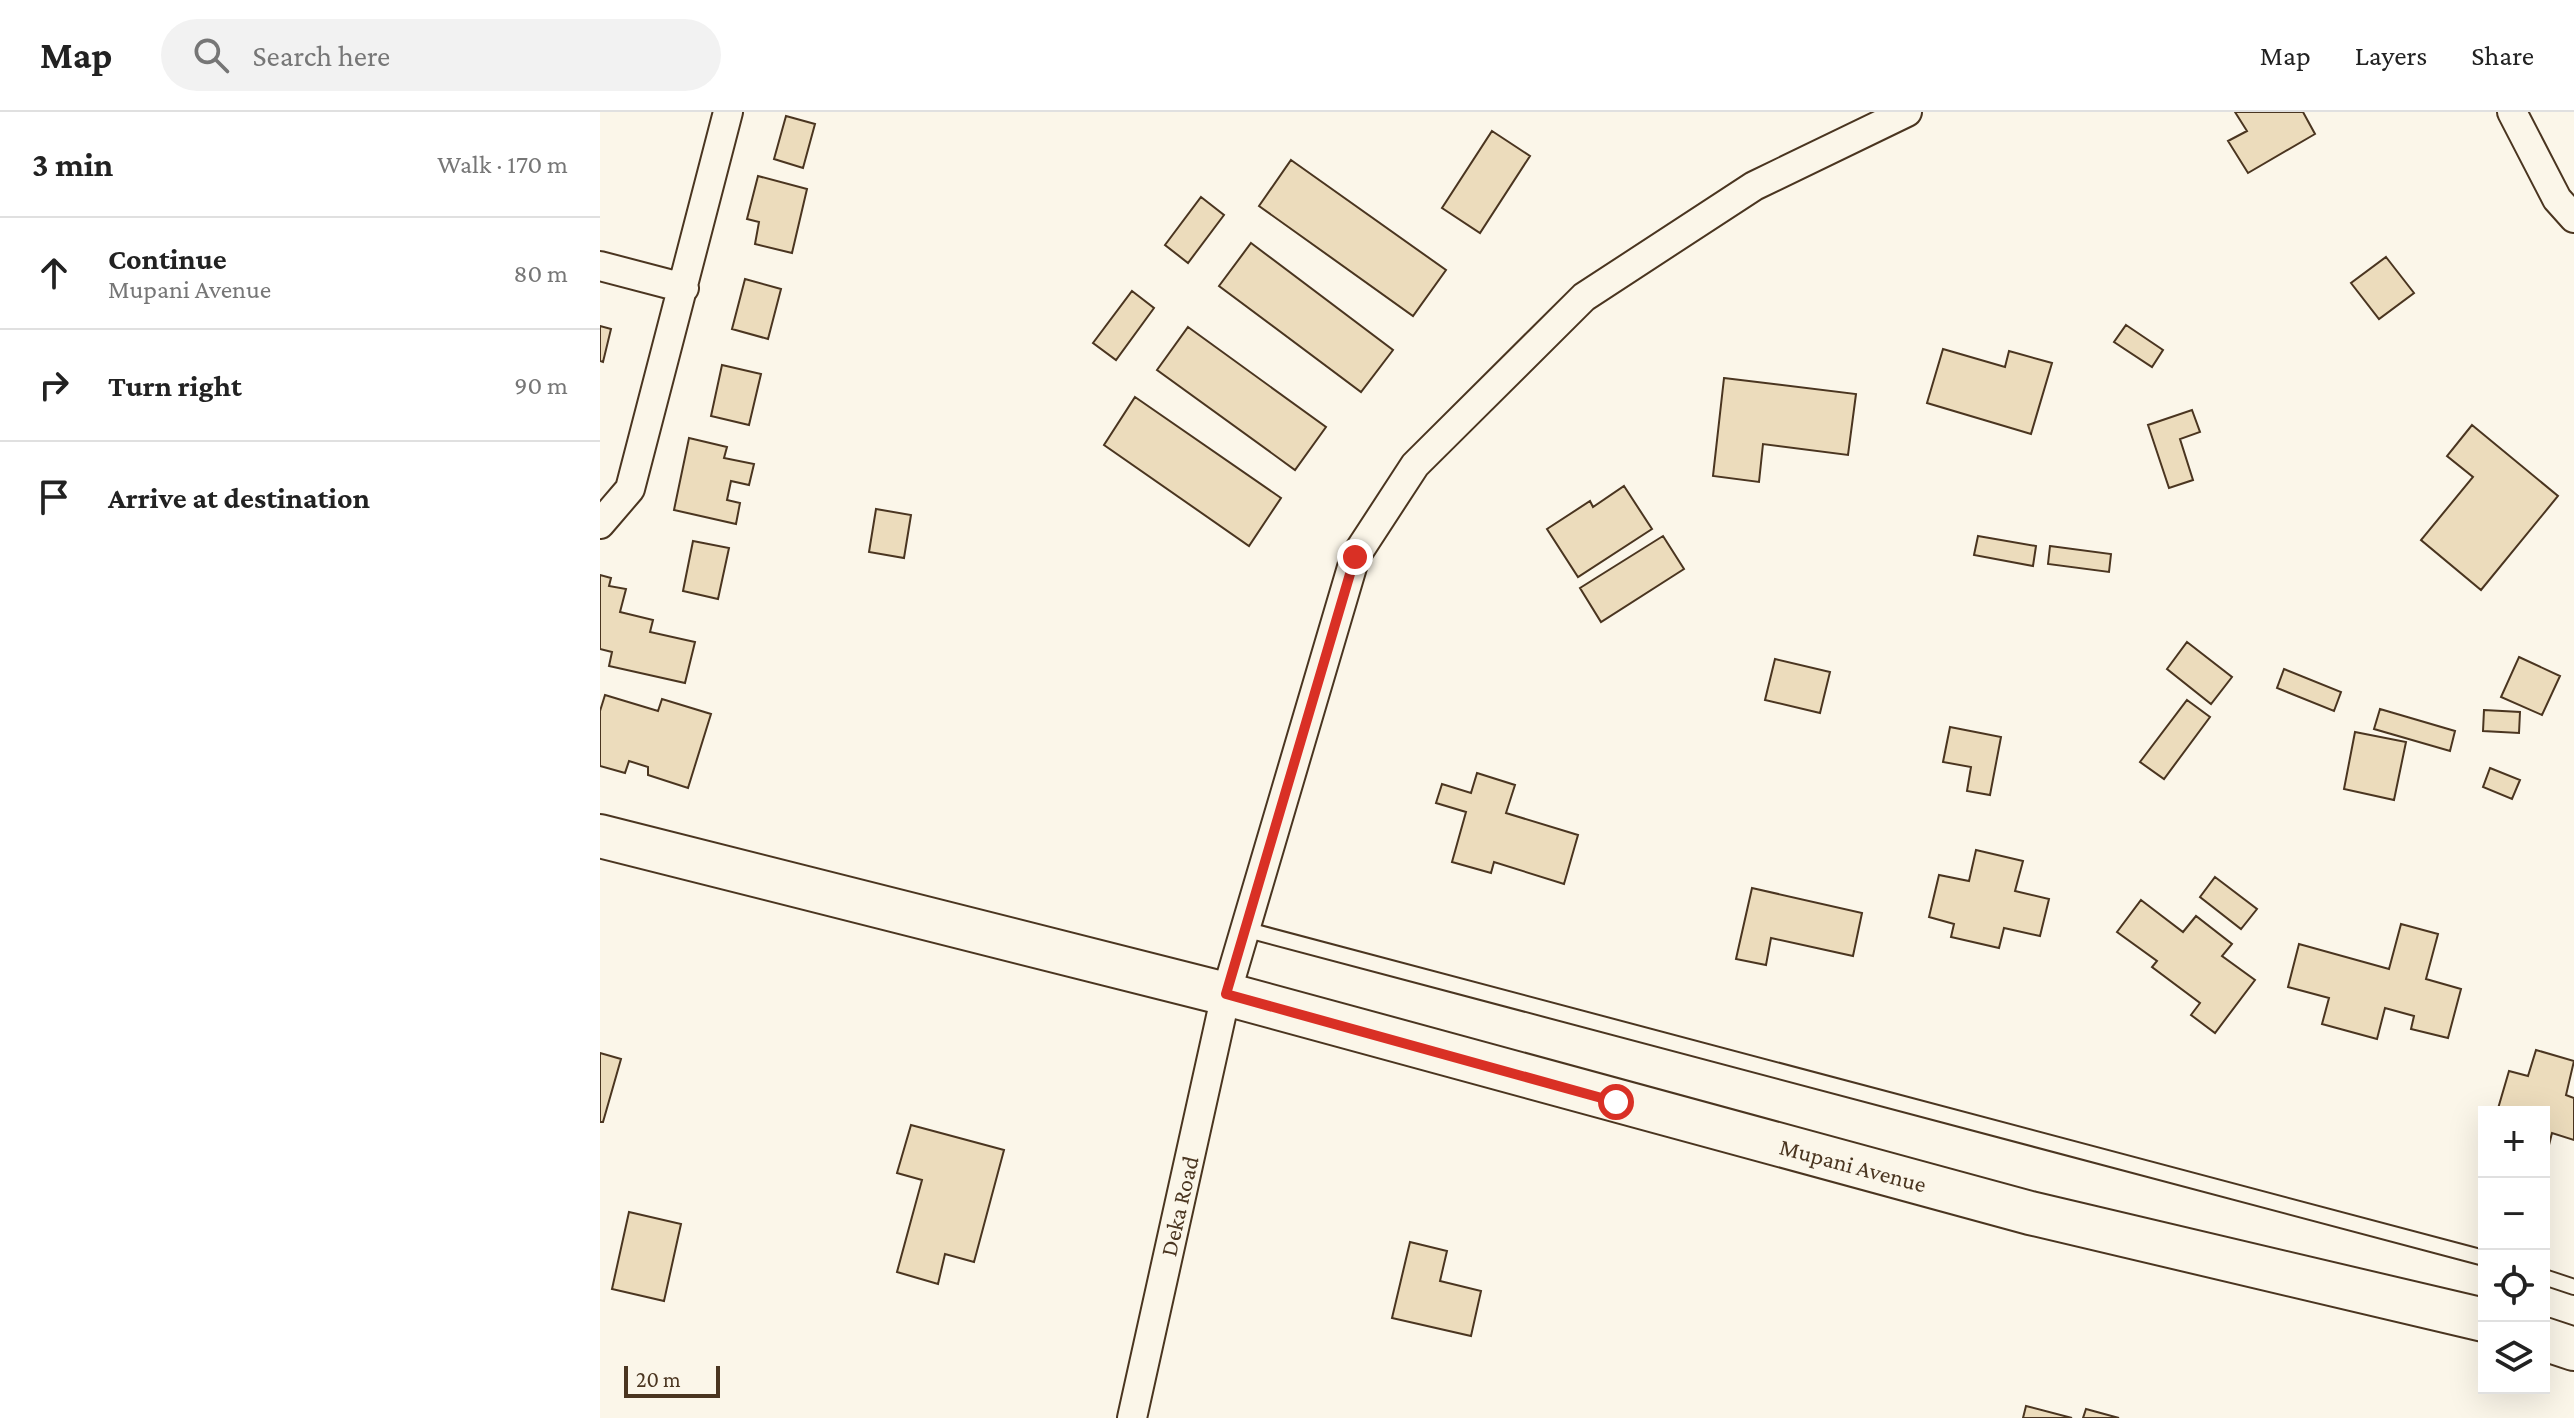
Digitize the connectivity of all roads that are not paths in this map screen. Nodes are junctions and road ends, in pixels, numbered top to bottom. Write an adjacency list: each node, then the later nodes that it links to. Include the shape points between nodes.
1 (728, 112): 6 (street)
2 (1907, 112): 9 (street, Deka Road, via 1754,186 1584,297 1415,465 1355,557)
3 (2512, 112): 4 (street, via 2557,199)
4 (2574, 218)
5 (600, 266): 6 (street)
6 (684, 288): 7 (street, via 630,489)
7 (600, 524)
8 (600, 836): 10 (street, Mupani Avenue)
9 (1244, 929): 10 (street, Deka Road); 11 (lane)
10 (1226, 994): 14 (street, Mupani Avenue, via 2030,1213); 17 (street, Deka Road)
11 (2478, 1256)
12 (2550, 1279): 13 (lane)
13 (2574, 1287)
14 (2478, 1319)
15 (2550, 1341): 16 (street)
16 (2574, 1349)
17 (1132, 1418)

